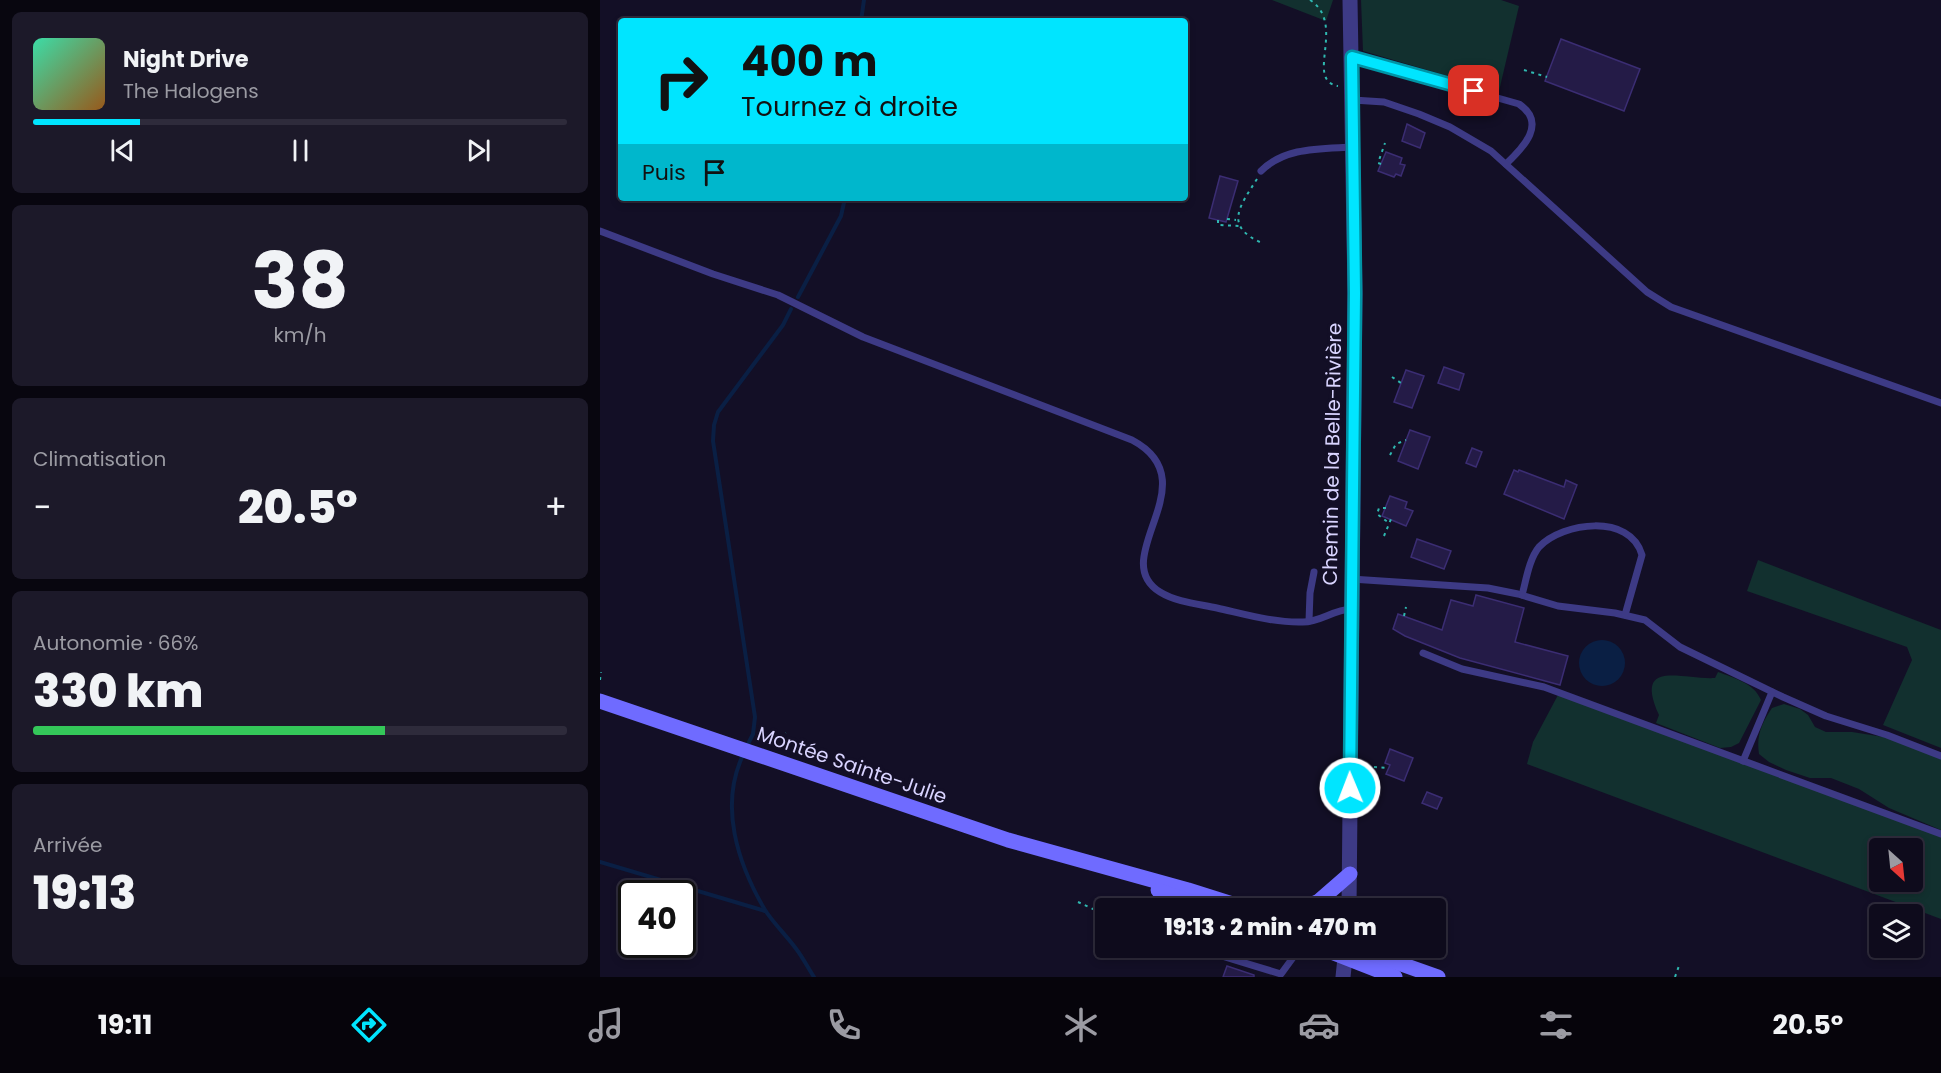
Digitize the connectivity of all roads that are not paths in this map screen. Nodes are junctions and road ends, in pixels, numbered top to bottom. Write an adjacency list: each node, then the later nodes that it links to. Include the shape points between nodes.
1 (1350, 0): 2 (street, Chemin de la Belle-Rivière)
2 (1352, 57): 3 (street, Chemin de la Belle-Rivière); 5 (lane, via 1519,104 1528,110 1532,130)
3 (1353, 94): 4 (street, Chemin de la Belle-Rivière); 5 (lane, via 1419,114 1460,133)
4 (1353, 147): 6 (lane, via 1287,154); 10 (street, Chemin de la Belle-Rivière)
5 (1506, 164): 8 (lane, via 1658,300)
6 (1261, 171)
7 (600, 231): 14 (lane, via 778,295 863,337 1132,440 1157,460 1163,477 1160,502 1144,554 1144,571 1153,586 1184,601 1270,619)
8 (1941, 403)
9 (1314, 572): 14 (lane)
10 (1351, 579): 11 (lane, via 1449,584); 12 (street, Chemin de la Belle-Rivière)
11 (1522, 595): 13 (lane, via 1568,608); 13 (lane, via 1536,551 1547,540 1577,528 1609,527 1634,540 1642,555)
12 (1351, 609): 14 (lane); 22 (street, Chemin de la Belle-Rivière)
13 (1625, 615): 16 (lane, via 1645,620 1680,647)
14 (1309, 621)
15 (1422, 653): 19 (lane, via 1462,669 1544,687)
16 (1772, 692): 18 (lane); 19 (lane)
17 (600, 701): 21 (main road, Montée Sainte-Julie, via 1008,840)
18 (1941, 756)
19 (1743, 760): 20 (lane)
20 (1941, 834)
21 (1091, 863): 23 (main road, Montée Sainte-Julie); 24 (main road, Montée Sainte-Julie)
22 (1350, 874): 25 (main road); 26 (street, Chemin de la Belle-Rivière)
23 (1182, 898)
24 (1210, 898)
25 (1321, 898)
26 (1349, 898)
27 (1228, 958): 32 (lane)
28 (1294, 958): 32 (lane)
29 (1347, 958): 33 (street)
30 (1361, 958): 34 (main road)
31 (1373, 958): 35 (main road)
32 (1282, 976)
33 (1342, 977)
34 (1395, 977)
35 (1438, 977)

